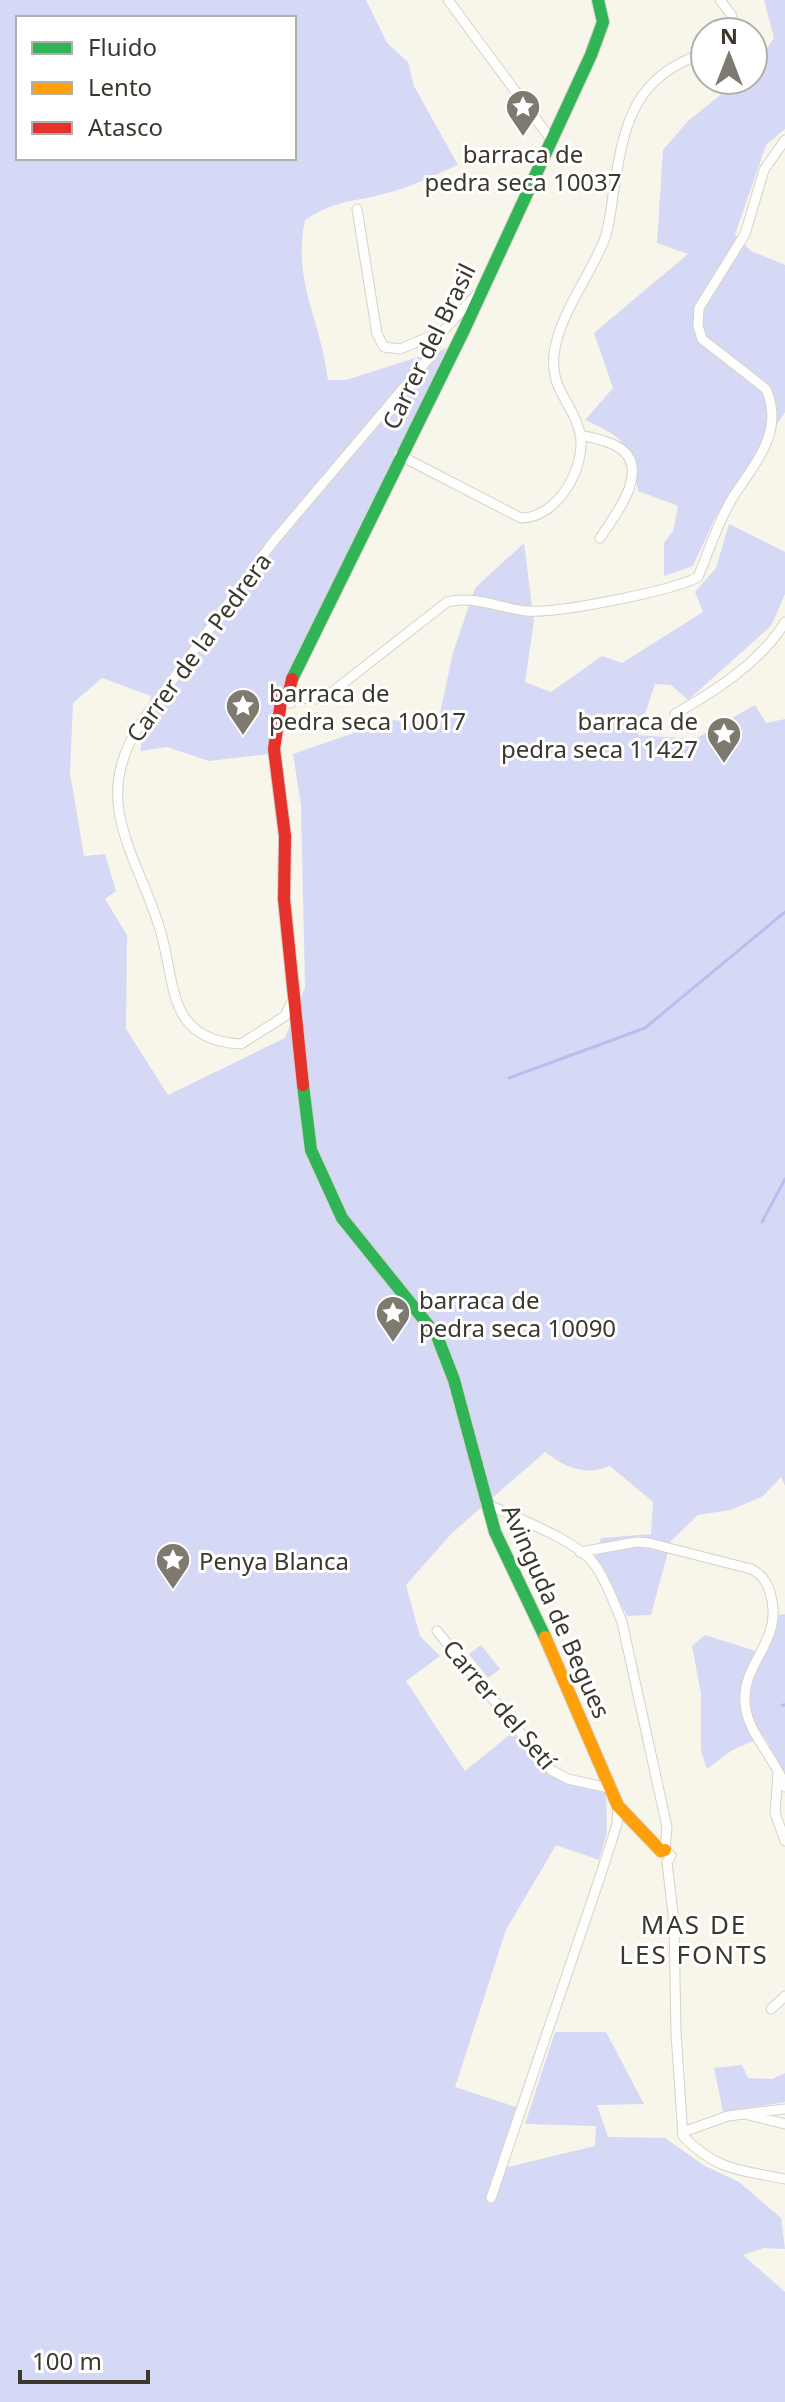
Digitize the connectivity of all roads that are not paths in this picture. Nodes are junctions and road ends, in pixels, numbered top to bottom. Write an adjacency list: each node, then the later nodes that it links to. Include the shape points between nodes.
1 (448, 0): 4 (street)
2 (598, 0): 4 (street, Carrer del Brasil, via 603,22 599,36)
3 (689, 59): 9 (street, via 661,73 633,113 604,240 555,349 555,383)
4 (550, 138): 7 (street, Carrer del Brasil)
5 (785, 140): 13 (street, via 764,170 745,234 699,308 702,339 766,389 779,419 772,448 734,495 698,577 672,587 538,612 465,598 447,602 332,692 317,699)
6 (357, 209): 8 (street, via 377,334 384,347 400,349)
7 (477, 294): 8 (street, Carrer de la Pedrera); 10 (street, Carrer del Brasil)
8 (443, 331): 15 (street, Carrer de la Pedrera, via 429,358 273,542 122,754 116,781 119,819 160,930 171,987 184,1017 203,1036 241,1044 285,1016)
9 (580, 435): 10 (street, via 579,456 560,502 532,518 512,515); 11 (street, via 617,446 632,470 625,497)
10 (399, 455): 13 (street, Carrer del Brasil, via 342,582 294,672)
11 (600, 538)
12 (785, 622): 14 (street, via 713,692)
13 (289, 698): 15 (street, Carrer del Brasil, via 276,719 274,749)
14 (675, 714)
15 (294, 997): 16 (street, Avinguda de Begues, via 311,1150 342,1218 437,1336 454,1380)
16 (485, 1503): 17 (street); 21 (street, Avinguda de Begues)
17 (580, 1552): 19 (street, via 649,1543 751,1569 763,1578 776,1621 747,1686 745,1704); 24 (street, via 593,1563 622,1622 663,1803)
18 (437, 1631): 21 (street, Carrer del Setí, via 551,1770)
19 (779, 1772): 20 (street); 23 (street, via 775,1813)
20 (785, 1787)
21 (609, 1788): 22 (street, Avinguda de Begues)
22 (618, 1806): 24 (street, Avinguda de Begues); 32 (street, via 601,1874)
23 (785, 1841)
24 (664, 1854): 30 (street, via 674,1923)
25 (785, 1996): 26 (street)
26 (771, 2009)
27 (785, 2109): 28 (street)
28 (741, 2113): 29 (street); 30 (street)
29 (785, 2124)
30 (683, 2132): 31 (street, via 708,2160)
31 (785, 2179)
32 (491, 2198)

